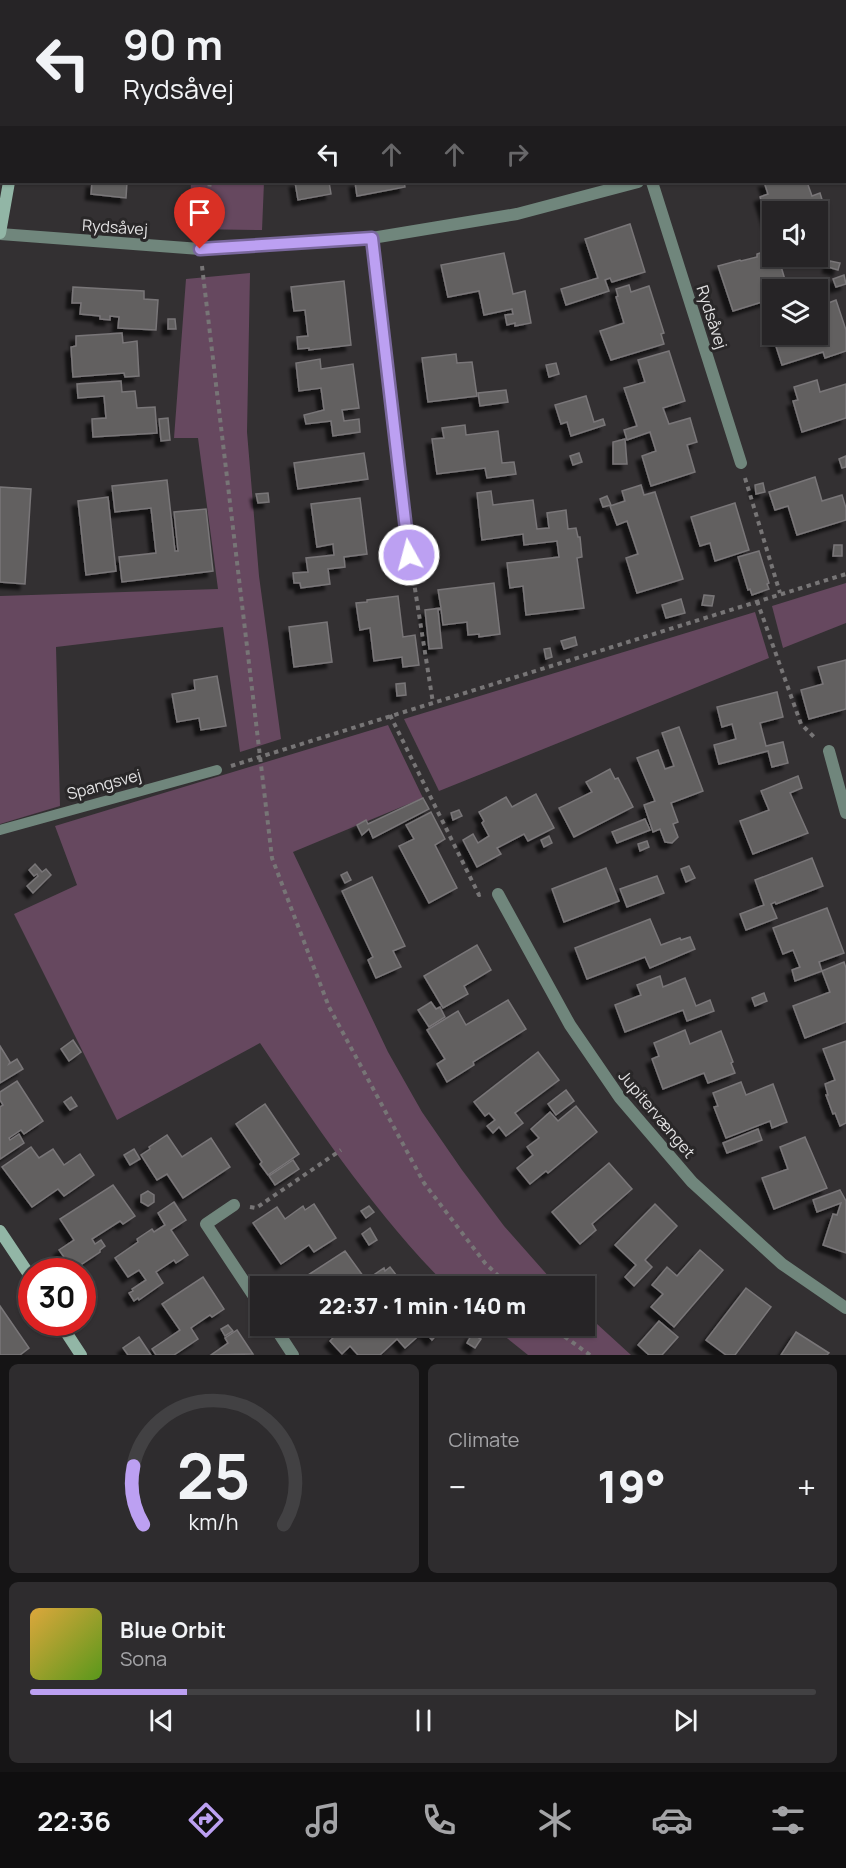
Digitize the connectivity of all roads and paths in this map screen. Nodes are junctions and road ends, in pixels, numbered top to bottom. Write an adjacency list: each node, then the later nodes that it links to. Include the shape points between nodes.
1 (9, 183): 5 (street)
2 (210, 183): 7 (path)
3 (634, 183): 6 (street, Rydsåvej, via 517,214)
4 (652, 183): 8 (street, Rydsåvej)
5 (0, 234): 7 (street, Rydsåvej)
6 (372, 238): 7 (street, Rydsåvej); 9 (street)
7 (200, 249): 16 (path)
8 (741, 463): 11 (path)
9 (409, 555): 13 (path)
10 (846, 574): 11 (path)
11 (780, 593): 12 (path)
12 (757, 601): 13 (path); 15 (path, via 801,724)
13 (433, 703): 14 (path)
14 (390, 715): 16 (path); 20 (path, via 479,895)
15 (829, 751): 18 (street)
16 (260, 758): 17 (path); 25 (path, via 272,858 329,1007 424,1183)
17 (218, 770): 19 (lane, Spangsvej)
18 (846, 813)
19 (0, 830)
20 (498, 894): 27 (street, Jupitervænget, via 570,1025 620,1098 692,1182 782,1264)
21 (341, 1150): 22 (path, via 256,1208)
22 (234, 1205): 26 (street, via 206,1224)
23 (0, 1231): 24 (street)
24 (18, 1258)
25 (499, 1276)
26 (250, 1290)
27 (846, 1308)
28 (69, 1336): 31 (street)
29 (281, 1336): 32 (street)
30 (564, 1336): 33 (path)
31 (81, 1355)
32 (293, 1355)
33 (590, 1355)

